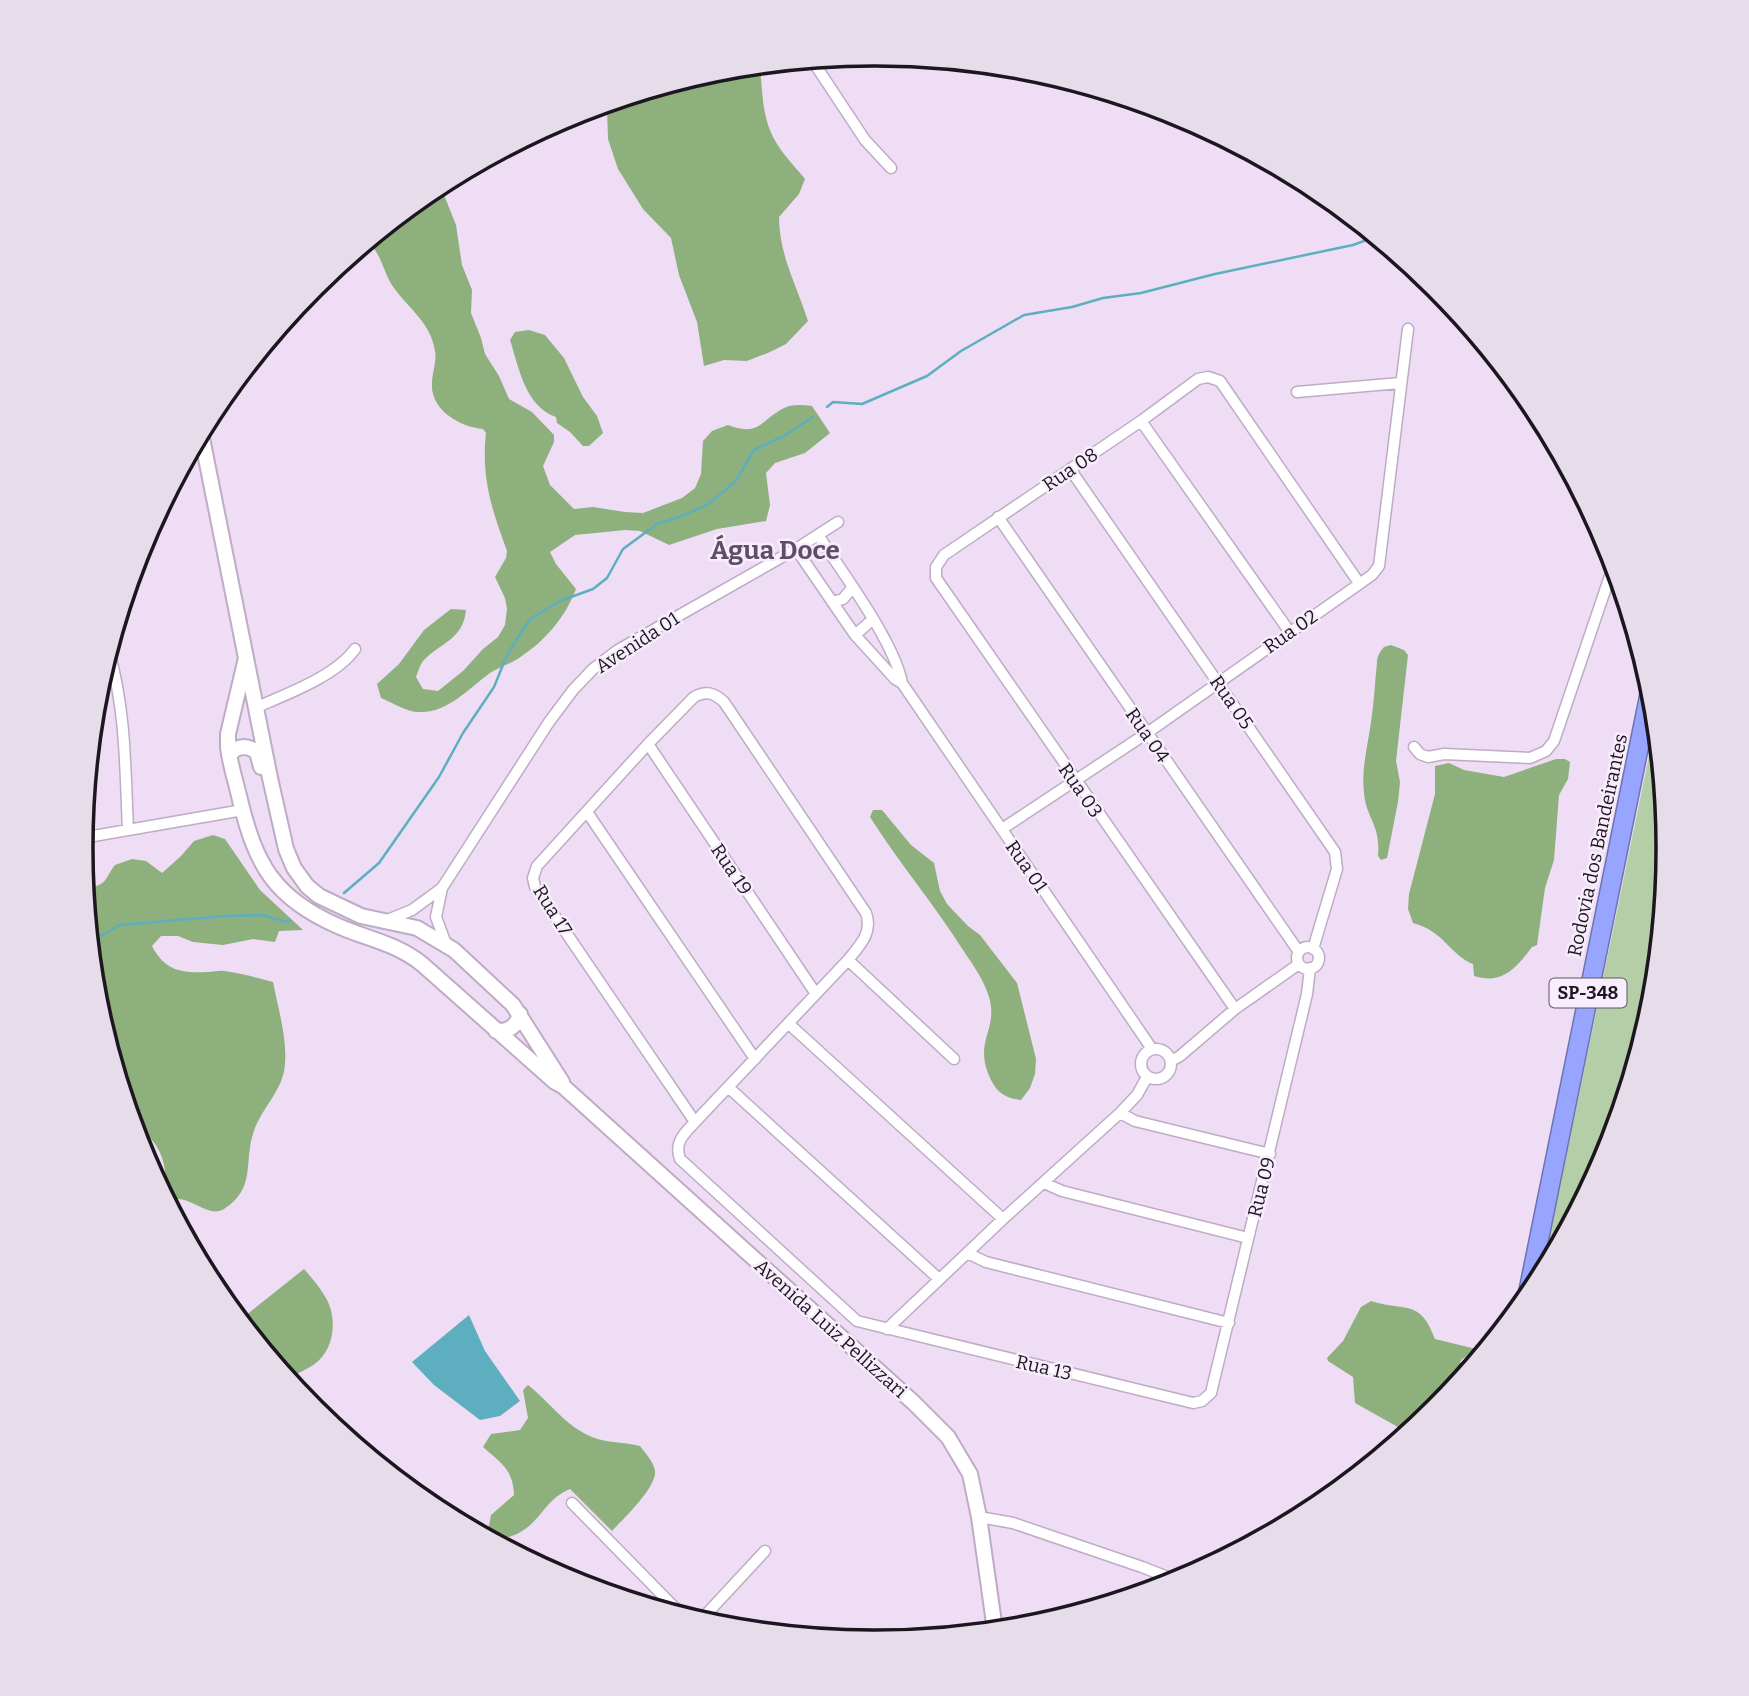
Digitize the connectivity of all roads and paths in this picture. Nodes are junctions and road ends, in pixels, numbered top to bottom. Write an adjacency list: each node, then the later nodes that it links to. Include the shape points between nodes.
1 (816, 69): 2 (street, via 865,140)
2 (891, 168)
3 (1408, 329): 4 (street, Rua 02)
4 (1400, 383): 5 (street); 15 (street, Rua 02, via 1379,566)
5 (1297, 392)
6 (1141, 421): 8 (street, Rua 08); 15 (street, Rua 08, via 1198,379 1220,381); 19 (street)
7 (204, 448): 24 (main road, Avenida Luiz Pellizzari)
8 (1070, 470): 9 (street, Rua 08); 26 (street, Rua 05)
9 (998, 517): 13 (street, Rua 08, via 944,555); 30 (street, Rua 04)
10 (838, 522): 11 (street, Avenida 01)
11 (818, 535): 12 (street, Avenida 01); 16 (street)
12 (796, 549): 17 (street); 41 (street, Avenida 01, via 618,650 593,669 549,722)
13 (936, 566): 35 (street, Rua 03, via 936,578)
14 (1609, 580): 32 (street, via 1554,741 1546,751 1530,758 1428,757)
15 (1359, 583): 19 (street, Rua 02)
16 (852, 588): 17 (street, via 843,599); 18 (street)
17 (832, 602): 20 (street)
18 (872, 620): 20 (street); 21 (street)
19 (1289, 631): 26 (street, Rua 02)
20 (855, 635): 23 (street)
21 (886, 643): 23 (street); 27 (street)
22 (355, 649): 28 (street, via 331,670)
23 (872, 655): 27 (street)
24 (246, 658): 28 (main road, Avenida Luiz Pellizzari); 33 (main road, Avenida Luiz Pellizzari, via 228,734)
25 (114, 670): 39 (street, via 124,728)
26 (1219, 682): 30 (street, Rua 02); 44 (street, Rua 05, via 1335,852 1337,869)
27 (902, 683): 38 (street, Rua 01)
28 (257, 707): 34 (main road, Avenida Luiz Pellizzari)
29 (1645, 719): 68 (highway, Rodovia dos Bandeirantes / SP-348)
30 (1147, 733): 35 (street, Rua 02); 45 (street, Rua 04)
31 (648, 744): 37 (street, Rua 17); 46 (street, Rua 17, via 694,697 708,692 724,702 866,913 865,939); 49 (street, Rua 19)
32 (1413, 747)
33 (229, 755): 34 (main road, via 239,747 254,750); 36 (main road, Avenida Luiz Pellizzari)
34 (270, 778): 42 (main road, Avenida Luiz Pellizzari, via 286,849 302,881 319,896 354,913)
35 (1074, 781): 38 (street, Rua 02); 50 (street, Rua 03)
36 (243, 810): 39 (street); 53 (main road, Avenida Luiz Pellizzari, via 263,866 301,906 340,927 406,952)
37 (587, 812): 55 (street); 62 (street, Rua 17, via 537,866 536,887)
38 (1002, 829): 54 (street, Rua 01)
39 (128, 830): 40 (street)
40 (93, 836)
41 (442, 888): 42 (street, Avenida 01, via 412,910); 43 (street, Avenida 01, via 436,917)
42 (385, 921): 43 (main road, Avenida Luiz Pellizzari, via 416,928)
43 (446, 944): 51 (main road, Avenida Luiz Pellizzari)
44 (1313, 949): 45 (street, via 1305,947); 48 (street, via 1318,960)
45 (1299, 952): 47 (street)
46 (848, 960): 49 (street); 56 (street)
47 (1299, 964): 48 (street); 50 (street)
48 (1310, 968): 63 (street, Rua 09)
49 (816, 994): 52 (street)
50 (1235, 1009): 57 (street)
51 (520, 1014): 53 (main road, via 511,1029); 59 (main road, Avenida Luiz Pellizzari)
52 (789, 1024): 55 (street); 65 (street)
53 (496, 1031): 59 (main road, Avenida Luiz Pellizzari)
54 (1152, 1049): 57 (street, via 1164,1052); 58 (street, via 1140,1062)
55 (755, 1059): 60 (street)
56 (954, 1059)
57 (1171, 1061): 58 (street, via 1164,1077)
58 (1147, 1077): 61 (street)
59 (564, 1087): 74 (main road, Avenida Luiz Pellizzari, via 948,1437 970,1474)
60 (728, 1087): 62 (street); 69 (street)
61 (1120, 1112): 63 (street, via 1135,1121); 64 (street)
62 (695, 1122): 71 (street, Rua 13, via 680,1139 680,1159 857,1321)
63 (1270, 1154): 66 (street, Rua 09)
64 (1044, 1183): 65 (street); 66 (street)
65 (1003, 1219): 67 (street)
66 (1248, 1238): 70 (street, Rua 09)
67 (967, 1253): 69 (street); 70 (street, via 986,1262)
68 (1533, 1267)
69 (939, 1279): 71 (street)
70 (1229, 1323): 72 (street, Rua 09, via 1212,1393)
71 (887, 1329): 72 (street, Rua 13, via 1193,1403)
72 (1202, 1401)
73 (572, 1503): 77 (street)
74 (979, 1517): 76 (street, via 1013,1522); 79 (main road, Avenida Luiz Pellizzari)
75 (765, 1551): 78 (street)
76 (1162, 1575)
77 (669, 1602)
78 (708, 1611)
79 (994, 1620)

